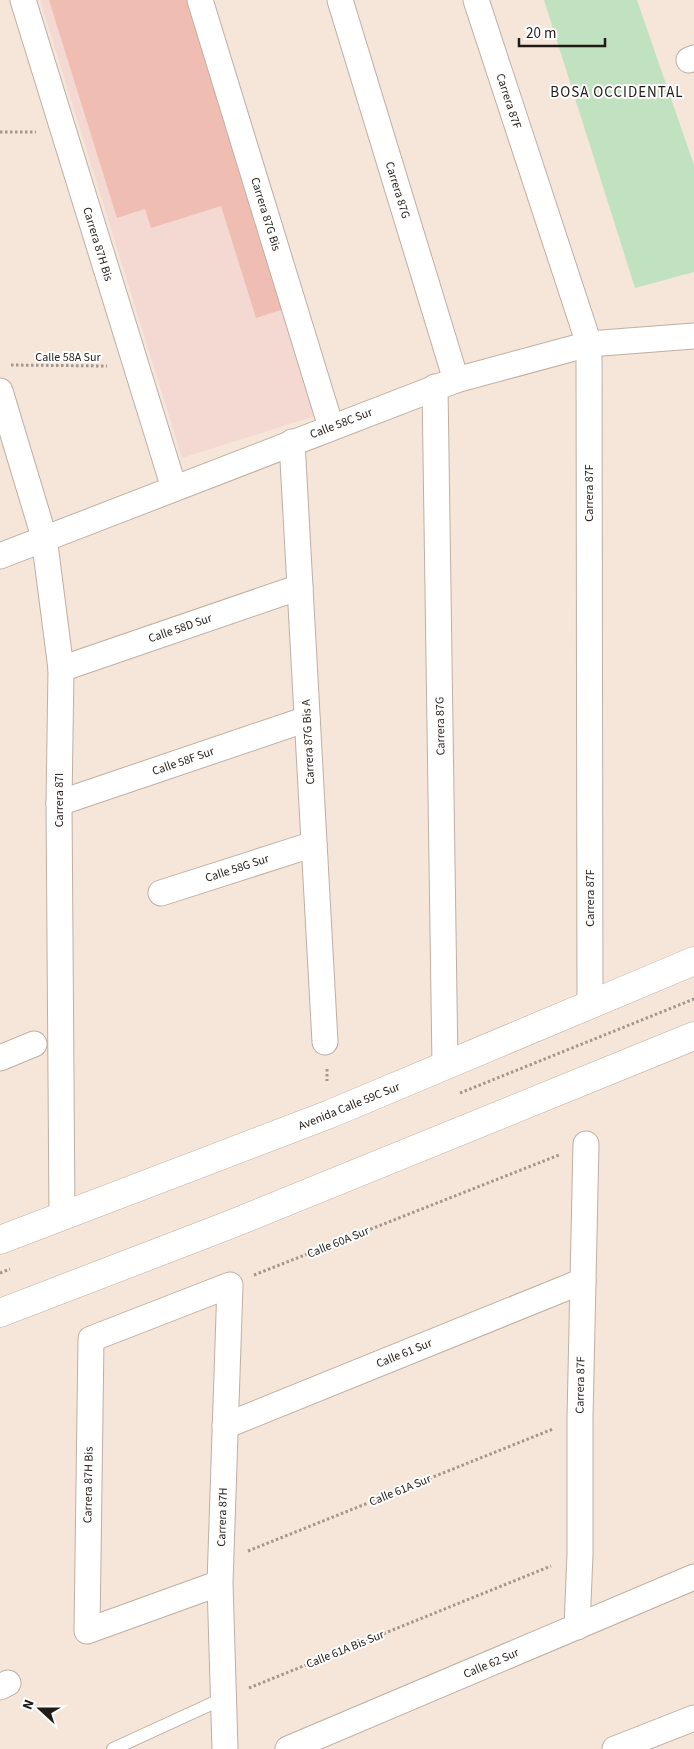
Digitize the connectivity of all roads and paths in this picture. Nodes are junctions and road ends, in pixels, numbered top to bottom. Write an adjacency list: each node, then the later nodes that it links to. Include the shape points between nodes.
1 (23, 0): 6 (street, Carrera 87H Bis)
2 (200, 0): 13 (street, Carrera 87G Bis)
3 (340, 0): 11 (street, Carrera 87G)
4 (476, 0): 8 (street, Carrera 87F)
5 (0, 132): 6 (path)
6 (64, 133): 10 (street, Carrera 87H Bis)
7 (694, 336): 8 (street, Calle 58C Sur)
8 (589, 344): 11 (street, Calle 58C Sur); 25 (street, Carrera 87F)
9 (10, 365): 10 (path, Calle 58A Sur)
10 (136, 366): 15 (street, Carrera 87H Bis)
11 (446, 383): 13 (street, Calle 58C Sur); 30 (street, Carrera 87G)
12 (0, 390): 16 (street, Carrera 87I)
13 (331, 427): 14 (street, Calle 58C Sur)
14 (292, 442): 15 (street, Calle 58C Sur); 18 (street, Carrera 87G Bis A)
15 (174, 488): 16 (street, Calle 58C Sur)
16 (44, 538): 17 (street, Calle 58C Sur); 19 (street, Carrera 87I)
17 (0, 556)
18 (300, 587): 19 (street, Calle 58D Sur); 20 (street, Carrera 87G Bis A)
19 (61, 669): 21 (street, Carrera 87I)
20 (307, 719): 21 (street, Calle 58F Sur); 22 (street, Carrera 87G Bis A)
21 (59, 803): 32 (street, Carrera 87I)
22 (314, 844): 23 (street, Calle 58G Sur); 27 (street, Carrera 87G Bis A)
23 (161, 893)
24 (694, 961): 25 (main road, Avenida Calle 59C Sur)
25 (590, 1005): 30 (main road, Avenida Calle 59C Sur)
26 (694, 1036): 36 (main road, via 238,1222)
27 (325, 1042)
28 (34, 1044): 29 (street)
29 (0, 1058)
30 (444, 1066): 32 (main road, Avenida Calle 59C Sur, via 330,1114)
31 (586, 1144): 34 (street, Carrera 87F); 35 (path, Calle 60A Sur)
32 (62, 1216): 33 (main road, Avenida Calle 59C Sur)
33 (0, 1240)
34 (583, 1280): 37 (street, Carrera 87F); 38 (street, Calle 61 Sur)
35 (230, 1284): 38 (street, Carrera 87H); 40 (street, Carrera 87H Bis, via 91,1339 87,1631)
36 (0, 1313)
37 (580, 1418): 39 (street, Carrera 87F); 40 (path, Calle 61A Sur)
38 (225, 1426): 40 (street, Carrera 87H)
39 (580, 1554): 42 (street, Carrera 87F); 43 (path, Calle 61A Bis Sur)
40 (221, 1572): 43 (street, Carrera 87H)
41 (694, 1577): 42 (street, Calle 62 Sur)
42 (577, 1627): 47 (street, Calle 62 Sur)
43 (222, 1699): 45 (lane); 46 (street, Carrera 87H)
44 (694, 1718): 48 (street)
45 (113, 1749)
46 (225, 1749)
47 (288, 1749)
48 (615, 1749)

